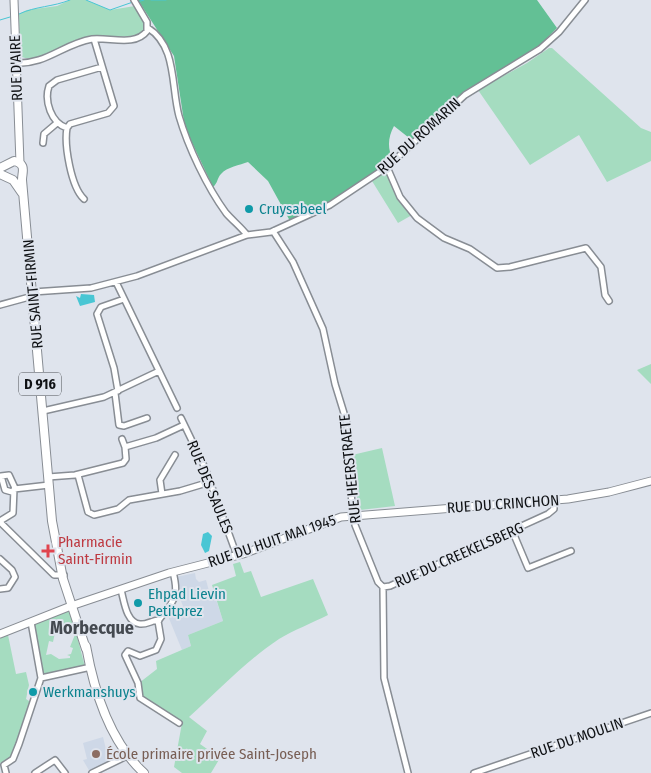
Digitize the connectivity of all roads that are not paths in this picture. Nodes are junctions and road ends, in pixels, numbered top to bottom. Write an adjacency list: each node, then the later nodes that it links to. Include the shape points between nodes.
1 (14, 0): 6 (street, RUE D'AIRE)
2 (585, 0): 14 (street, RUE DU ROMARIN, via 540,49 461,98)
3 (135, 1): 4 (street)
4 (148, 28): 5 (street, via 143,36 136,39); 21 (street, via 168,55 178,109 189,143 217,199)
5 (94, 39): 6 (street, via 36,63); 7 (street)
6 (16, 63): 10 (street, RUE D'AIRE)
7 (102, 67): 8 (street, via 50,84 48,104); 9 (street, via 114,104 112,110 70,124)
8 (57, 123): 9 (street); 11 (street, via 44,134)
9 (67, 128): 18 (street, via 68,158)
10 (20, 136): 12 (street, RUE D'AIRE); 13 (street, RUE D'AIRE, via 17,149)
11 (43, 143)
12 (20, 163): 13 (main road); 16 (main road, via 24,169)
13 (6, 165): 15 (main road)
14 (387, 167): 20 (street, RUE DU ROMARIN, via 333,203); 25 (street, via 398,193 415,216 444,238 470,249 497,268 510,268 587,249 602,270 605,295)
15 (3, 175): 17 (main road)
16 (22, 176): 17 (main road); 19 (main road, RUE SAINT-FIRMIN / D 916)
17 (13, 180): 19 (main road, RUE SAINT-FIRMIN / D 916)
18 (84, 199)
19 (25, 202): 23 (main road, RUE SAINT-FIRMIN / D 916)
20 (274, 230): 21 (street, RUE DU ROMARIN); 43 (street, RUE HEERSTRAETE, via 293,262 323,329 347,423 348,472)
21 (247, 235): 22 (street, RUE DU ROMARIN)
22 (116, 282): 23 (street, RUE DU ROMARIN); 24 (street)
23 (33, 294): 26 (street, RUE DU ROMARIN); 30 (main road, RUE SAINT-FIRMIN / D 916)
24 (124, 300): 27 (street); 28 (street, via 101,307 97,314 114,368)
25 (609, 301)
26 (0, 305)
27 (159, 371): 28 (street); 29 (street)
28 (116, 392): 30 (street, via 78,405); 31 (street, via 119,424 124,426)
29 (177, 408)
30 (43, 411): 38 (main road, RUE SAINT-FIRMIN / D 916)
31 (147, 418)
32 (181, 418): 33 (street, RUE DES SAULES)
33 (184, 425): 35 (street, via 156,438); 40 (street, RUE DES SAULES)
34 (122, 439): 35 (street)
35 (125, 446): 37 (street, via 126,459 123,463)
36 (175, 454): 41 (street, via 160,480)
37 (78, 475): 38 (street); 41 (street, via 91,515 118,509 129,500)
38 (48, 481): 44 (street, via 14,490 13,513); 50 (main road, RUE SAINT-FIRMIN / D 916, via 52,521)
39 (651, 481): 42 (street, RUE DU CRINCHON, via 602,494)
40 (210, 482): 41 (street); 47 (street, RUE DES SAULES)
41 (162, 494)
42 (554, 500): 43 (street, RUE DU CRINCHON); 45 (street, RUE DU CREEKELSBERG, via 554,509 550,513)
43 (354, 515): 47 (street, RUE DU HUIT MAI 1945, via 331,520); 51 (street, RUE HEERSTRAETE, via 361,542)
44 (0, 522): 50 (street, via 55,575)
45 (512, 530): 46 (street, via 528,568); 51 (street, RUE DU CREEKELSBERG)
46 (571, 551)
47 (237, 556): 49 (street, RUE DU HUIT MAI 1945)
48 (0, 558): 52 (street, via 15,577 8,588)
49 (173, 572): 53 (street, RUE DU HUIT MAI 1945); 55 (street, via 175,598)
50 (64, 575): 54 (main road, RUE SAINT-FIRMIN / D 916)
51 (383, 587): 68 (street, RUE HEERSTRAETE, via 383,674)
52 (0, 588)
53 (121, 590): 54 (street, RUE DU HUIT MAI 1945); 55 (street, via 127,614 134,622 141,624)
54 (73, 605): 56 (street, RUE DU HUIT MAI 1945); 58 (main road, D 916)
55 (159, 620): 61 (street, via 161,639 156,650 142,656 125,654 142,699)
56 (31, 622): 57 (street, RUE DU HUIT MAI 1945); 59 (street)
57 (0, 634)
58 (91, 668): 59 (street); 62 (main road, D 916, via 103,710)
59 (40, 678): 64 (street, via 19,744 12,760 4,765)
60 (651, 713): 69 (street, RUE DU MOULIN)
61 (180, 723)
62 (127, 756): 63 (main road, D 916); 67 (street)
63 (141, 771)
64 (6, 773)
65 (35, 773): 66 (street, via 55,760)
66 (65, 773)
67 (92, 773)
68 (408, 773)
69 (474, 773)

